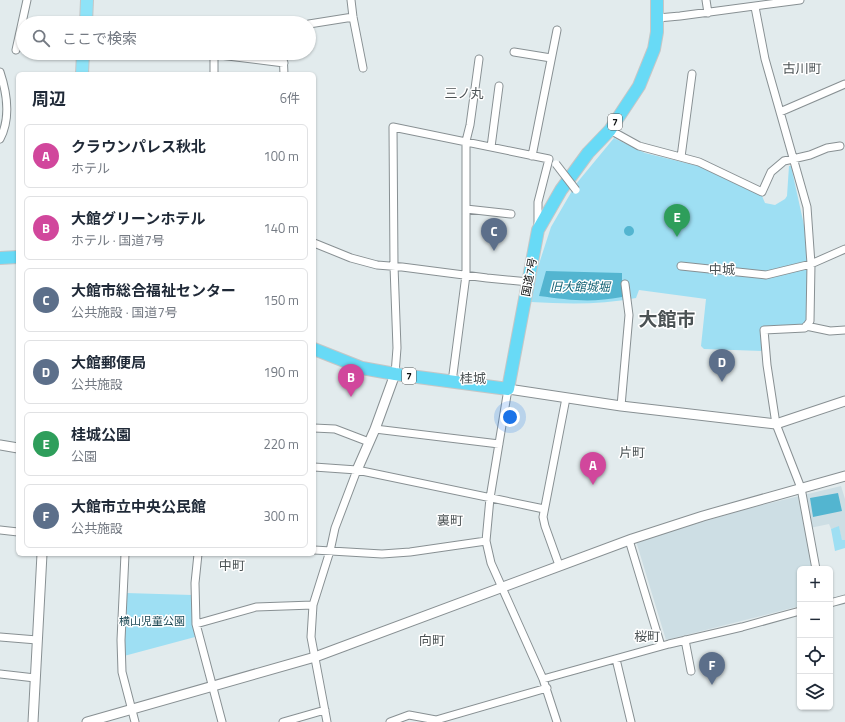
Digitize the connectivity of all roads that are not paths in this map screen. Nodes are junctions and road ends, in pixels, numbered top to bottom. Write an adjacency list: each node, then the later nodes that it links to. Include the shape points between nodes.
1 (27, 0): 9 (street)
2 (87, 0): 10 (main road)
3 (351, 0): 11 (street)
4 (657, 0): 12 (highway, 国道7号 / 7)
5 (706, 0): 8 (street)
6 (800, 0): 7 (street)
7 (755, 7): 8 (street); 31 (street, via 765,59)
8 (708, 13): 12 (street)
9 (23, 16)
10 (86, 16)
11 (353, 17): 13 (street); 23 (street)
12 (658, 18): 32 (highway, 国道7号 / 7, via 654,49 639,86)
13 (316, 23)
14 (557, 30): 16 (street)
15 (514, 52): 16 (street)
16 (551, 58): 37 (street)
17 (479, 59): 34 (street)
18 (83, 60): 25 (main road)
19 (214, 60): 26 (street)
20 (261, 60): 22 (street)
21 (284, 60): 22 (street)
22 (284, 63): 27 (street)
23 (363, 68)
24 (0, 72): 33 (street, via 6,89 7,104 7,117)
25 (82, 72)
26 (214, 72)
27 (284, 72)
28 (692, 74): 38 (street)
29 (845, 84): 31 (street)
30 (498, 86): 36 (street)
31 (780, 112): 40 (street)
32 (610, 130): 38 (street, via 639,146); 44 (highway, 国道7号 / 7, via 588,153 561,190)
33 (0, 139)
34 (466, 141): 36 (street); 42 (street); 50 (street, via 393,127)
35 (840, 146): 40 (street)
36 (491, 147): 37 (street)
37 (532, 156): 39 (street)
38 (680, 158): 40 (street, via 699,162 762,192 771,172 784,161)
39 (549, 159): 41 (street, bridge); 44 (street, via 538,202)
40 (793, 159): 49 (street, via 807,207)
41 (576, 190)
42 (466, 209): 43 (street); 52 (street)
43 (511, 214)
44 (538, 230): 53 (highway, 国道7号 / 7)
45 (316, 244): 50 (street, via 351,258 376,265)
46 (845, 249): 49 (street)
47 (16, 257): 48 (highway)
48 (0, 258)
49 (811, 264): 51 (street, via 766,275); 55 (street, via 810,321)
50 (394, 266): 52 (street); 58 (street, via 397,348)
51 (681, 266)
52 (466, 276): 53 (street); 59 (street)
53 (528, 282): 60 (highway, 国道7号 / 7)
54 (625, 284): 63 (street, via 629,315)
55 (806, 326): 56 (street, via 830,331); 64 (street, via 764,330)
56 (845, 330)
57 (316, 350): 58 (highway, 7, via 362,368)
58 (395, 374): 59 (highway, 7); 66 (street)
59 (452, 382): 60 (highway, 7)
60 (508, 389): 61 (street); 68 (street)
61 (566, 398): 63 (street); 76 (street)
62 (845, 401): 64 (street)
63 (621, 406): 64 (street)
64 (776, 424): 74 (street)
65 (316, 428): 67 (street, via 335,429)
66 (375, 429): 67 (street); 68 (street)
67 (369, 442): 72 (street)
68 (499, 444): 75 (street)
69 (0, 445): 70 (street)
70 (16, 448)
71 (316, 468): 72 (street)
72 (357, 470): 75 (street); 82 (street, via 337,522)
73 (845, 476): 74 (street)
74 (801, 488): 80 (street); 87 (street)
75 (490, 498): 76 (street); 79 (street)
76 (544, 509): 86 (street, via 545,526)
77 (0, 530): 78 (street)
78 (16, 532)
79 (486, 540): 82 (street, via 382,554); 88 (street, via 491,562)
80 (629, 540): 86 (street); 97 (street)
81 (316, 550): 82 (street)
82 (330, 551): 91 (street)
83 (42, 556): 95 (street)
84 (125, 556): 106 (street, via 122,672)
85 (198, 556): 93 (street, via 195,583)
86 (559, 565): 88 (street)
87 (815, 566)
88 (502, 588): 98 (street); 103 (street)
89 (845, 599): 90 (street)
90 (833, 602)
91 (313, 605): 93 (street, via 256,607); 98 (street, via 312,637)
92 (797, 612): 96 (street)
93 (196, 624): 104 (street)
94 (0, 637): 95 (street)
95 (37, 640): 102 (street)
96 (685, 640): 97 (street); 100 (street)
97 (661, 646): 99 (street)
98 (315, 657): 104 (street); 107 (street)
99 (616, 659): 103 (street); 116 (street)
100 (691, 671)
101 (0, 674): 102 (street)
102 (36, 678): 108 (street)
103 (544, 679): 105 (street)
104 (212, 686): 106 (street); 111 (street)
105 (547, 688): 114 (street, via 436,720 409,715); 115 (street)
106 (132, 709): 109 (street); 110 (street)
107 (325, 710): 112 (street); 113 (street)
108 (33, 722)
109 (87, 722)
110 (136, 722)
111 (222, 722)
112 (283, 722)
113 (327, 722)
114 (390, 722)
115 (557, 722)
116 (630, 722)

